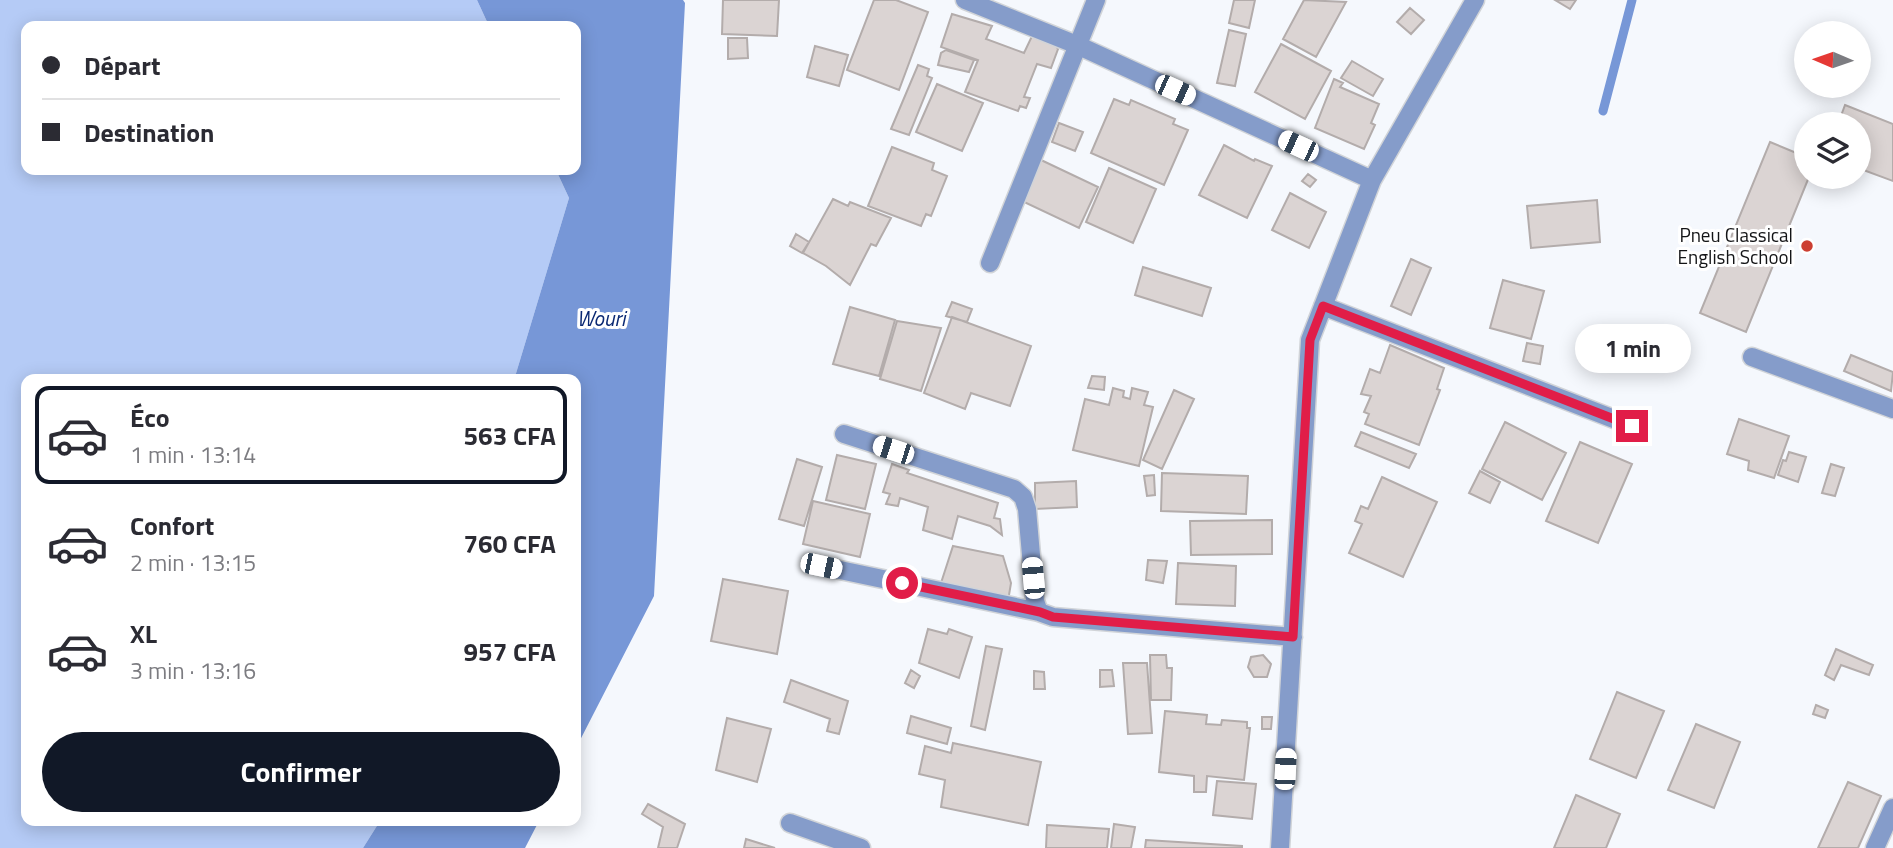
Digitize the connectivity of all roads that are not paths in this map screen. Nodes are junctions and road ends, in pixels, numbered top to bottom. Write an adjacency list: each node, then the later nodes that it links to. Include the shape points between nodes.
1 (965, 0): 4 (street)
2 (1096, 0): 4 (street)
3 (1475, 0): 5 (street)
4 (1077, 45): 5 (street); 6 (street)
5 (1372, 180): 7 (street)
6 (989, 263)
7 (1323, 306): 10 (street); 14 (street, via 1310,340)
8 (1752, 357): 9 (street)
9 (1893, 409)
10 (1632, 426)
11 (844, 434): 13 (street, via 1014,489 1023,497)
12 (821, 566): 13 (street)
13 (1040, 612): 14 (street, via 1053,617)
14 (1293, 637): 18 (street)
15 (1893, 807): 19 (street)
16 (790, 823): 17 (street)
17 (862, 848)
18 (1280, 848)
19 (1875, 848)

